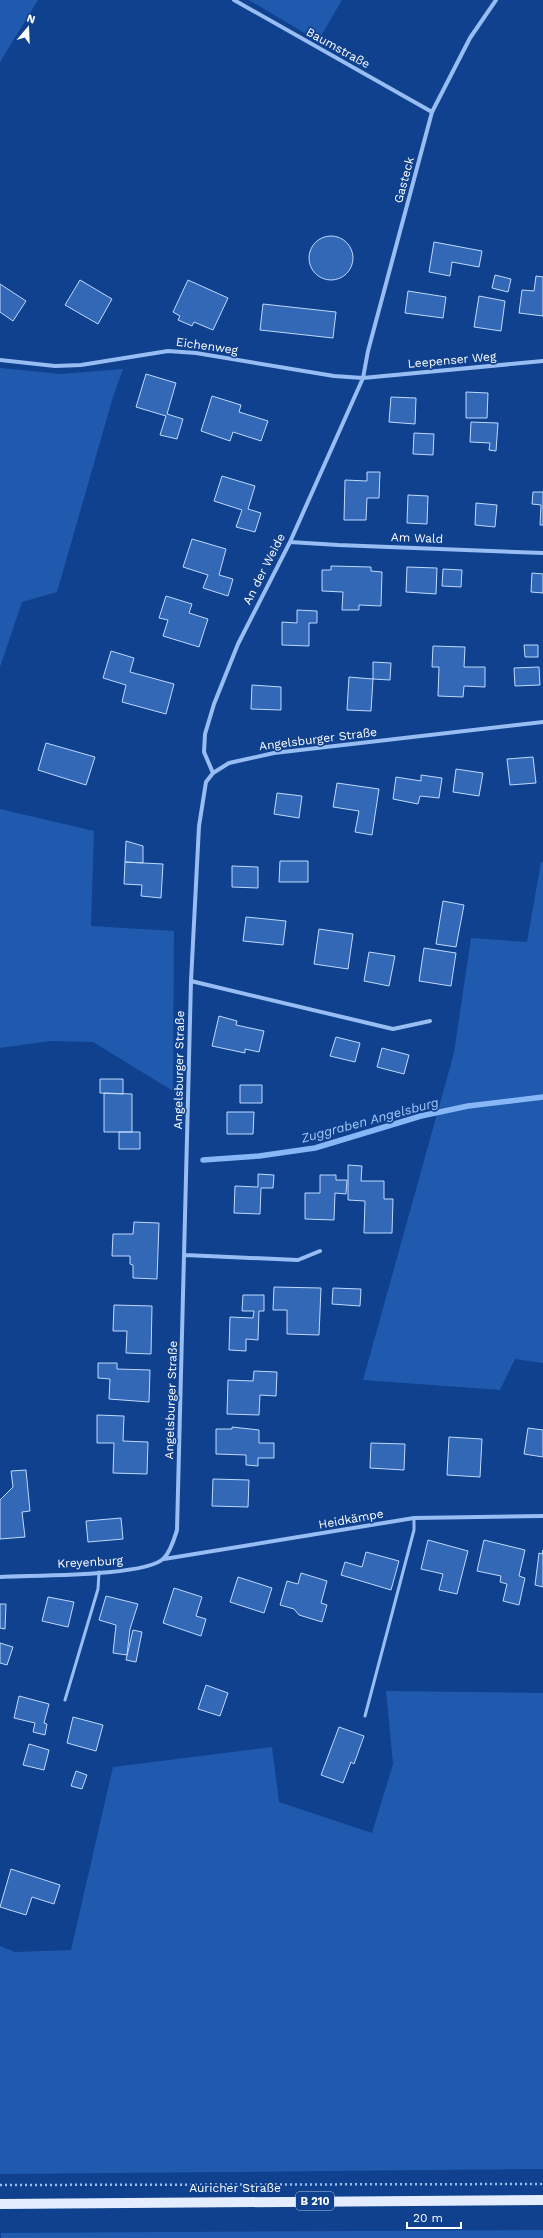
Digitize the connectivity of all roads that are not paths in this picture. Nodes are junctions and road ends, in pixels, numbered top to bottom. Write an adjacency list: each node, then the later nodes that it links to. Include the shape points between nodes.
1 (234, 0): 3 (street, Baumstraße)
2 (496, 0): 3 (street, Gasteck, via 470,38)
3 (432, 112): 6 (street, Gasteck)
4 (0, 360): 6 (street, Eichenweg, via 55,366 168,351 196,352 334,376)
5 (543, 361): 6 (street, Leepenser Weg)
6 (363, 378): 7 (street, An der Weide)
7 (290, 542): 8 (street, Am Wald); 10 (street, An der Weide, via 238,644 214,704 205,734 204,752)
8 (543, 553)
9 (543, 722): 10 (street, Angelsburger Straße, via 274,753 229,763)
10 (213, 772): 11 (street, Angelsburger Straße, via 206,782 199,826)
11 (191, 982): 12 (street, via 393,1029); 14 (street, Angelsburger Straße)
12 (430, 1021)
13 (320, 1251): 14 (street, via 298,1260)
14 (185, 1254): 17 (street, Angelsburger Straße, via 177,1530)
15 (543, 1516): 16 (street, Heidkämpe)
16 (414, 1518): 17 (street, Heidkämpe); 21 (lane, via 414,1530)
17 (164, 1559): 18 (street, Kreyenburg, via 147,1567)
18 (99, 1572): 19 (street, Kreyenburg); 20 (lane, via 98,1589)
19 (0, 1577)
20 (65, 1700)
21 (365, 1716)
22 (543, 2200): 23 (main road, Auricher Straße / B 210)
23 (0, 2204)

